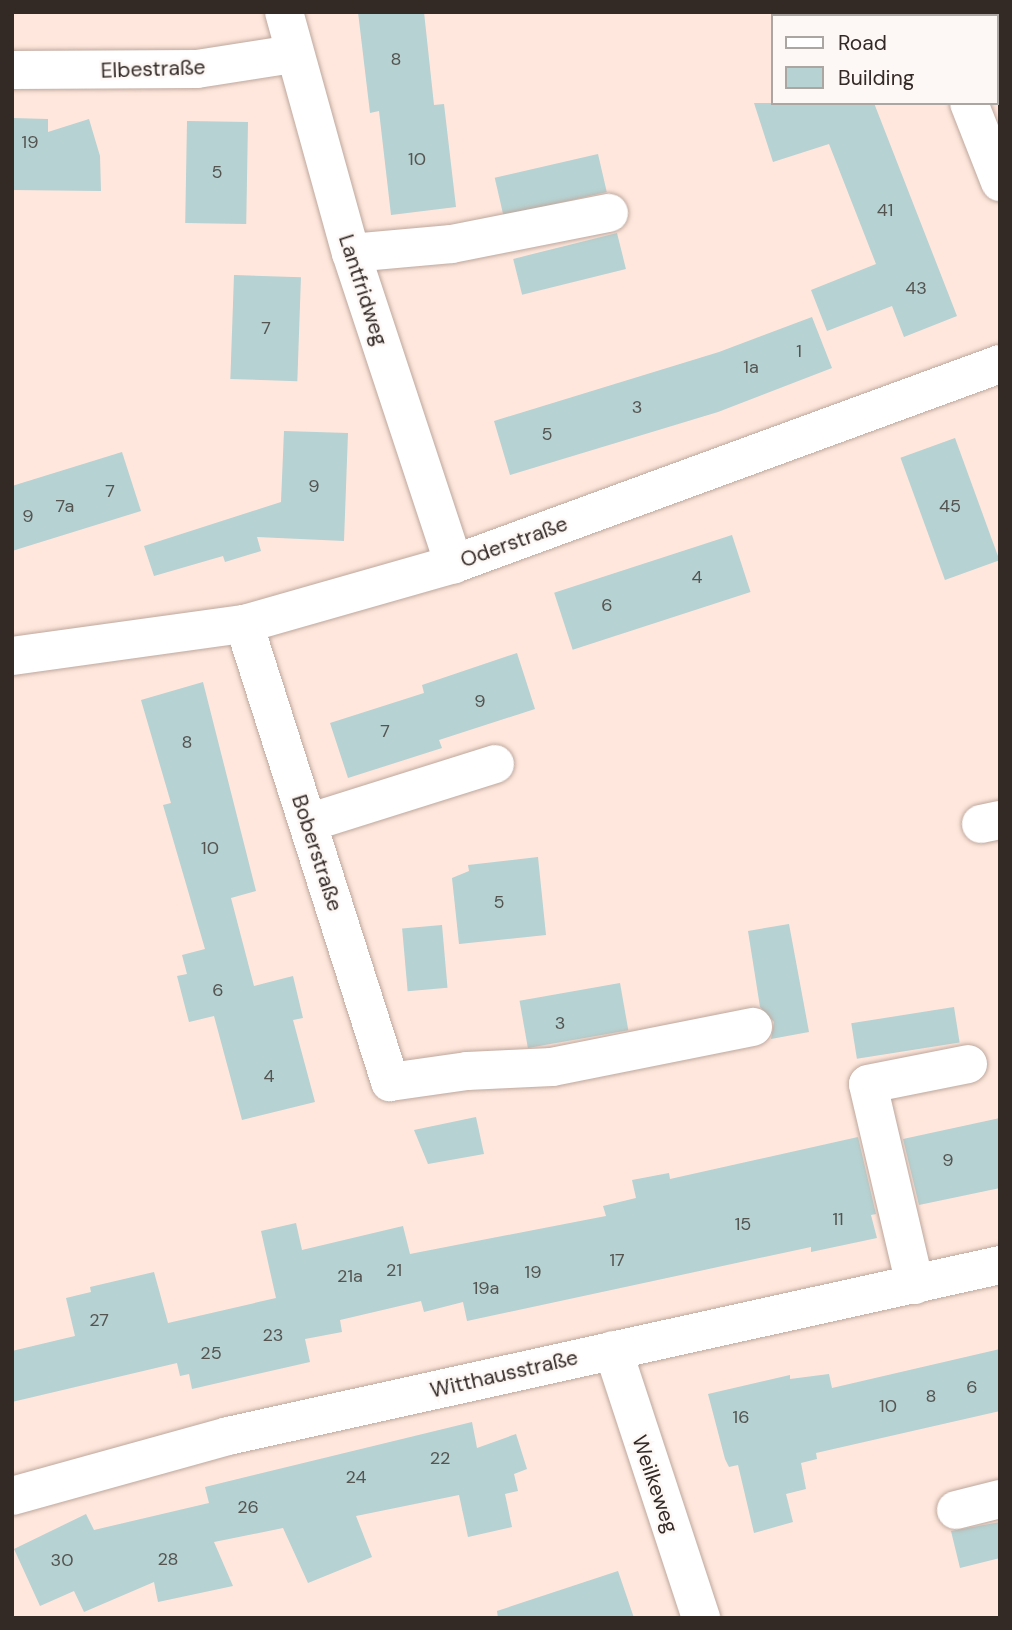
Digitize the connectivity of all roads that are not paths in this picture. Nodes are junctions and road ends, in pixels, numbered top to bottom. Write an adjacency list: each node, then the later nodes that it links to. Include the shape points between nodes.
1 (284, 12): 2 (street, Lantfridweg)
2 (293, 54): 3 (street, Elbestraße, via 197,69); 7 (street, Lantfridweg)
3 (12, 70)
4 (970, 105): 5 (street)
5 (1000, 182)
6 (609, 213): 7 (street, via 452,244)
7 (351, 253): 9 (street, Lantfridweg)
8 (1000, 364): 9 (street, Oderstraße)
9 (454, 564): 10 (street, Oderstraße)
10 (244, 624): 11 (street, Oderstraße); 13 (street, Boberstraße)
11 (12, 656)
12 (495, 764): 13 (street)
13 (308, 823): 14 (street, Boberstraße, via 390,1082 467,1071 552,1067)
14 (753, 1027)
15 (968, 1065): 17 (street, via 868,1084)
16 (1000, 1265): 17 (street, Witthausstraße)
17 (915, 1285): 18 (street, Witthausstraße)
18 (612, 1350): 19 (street, Witthausstraße, via 228,1436); 22 (street, Weilkeweg)
19 (12, 1496)
20 (1000, 1499): 21 (street)
21 (956, 1510)
22 (701, 1618)

